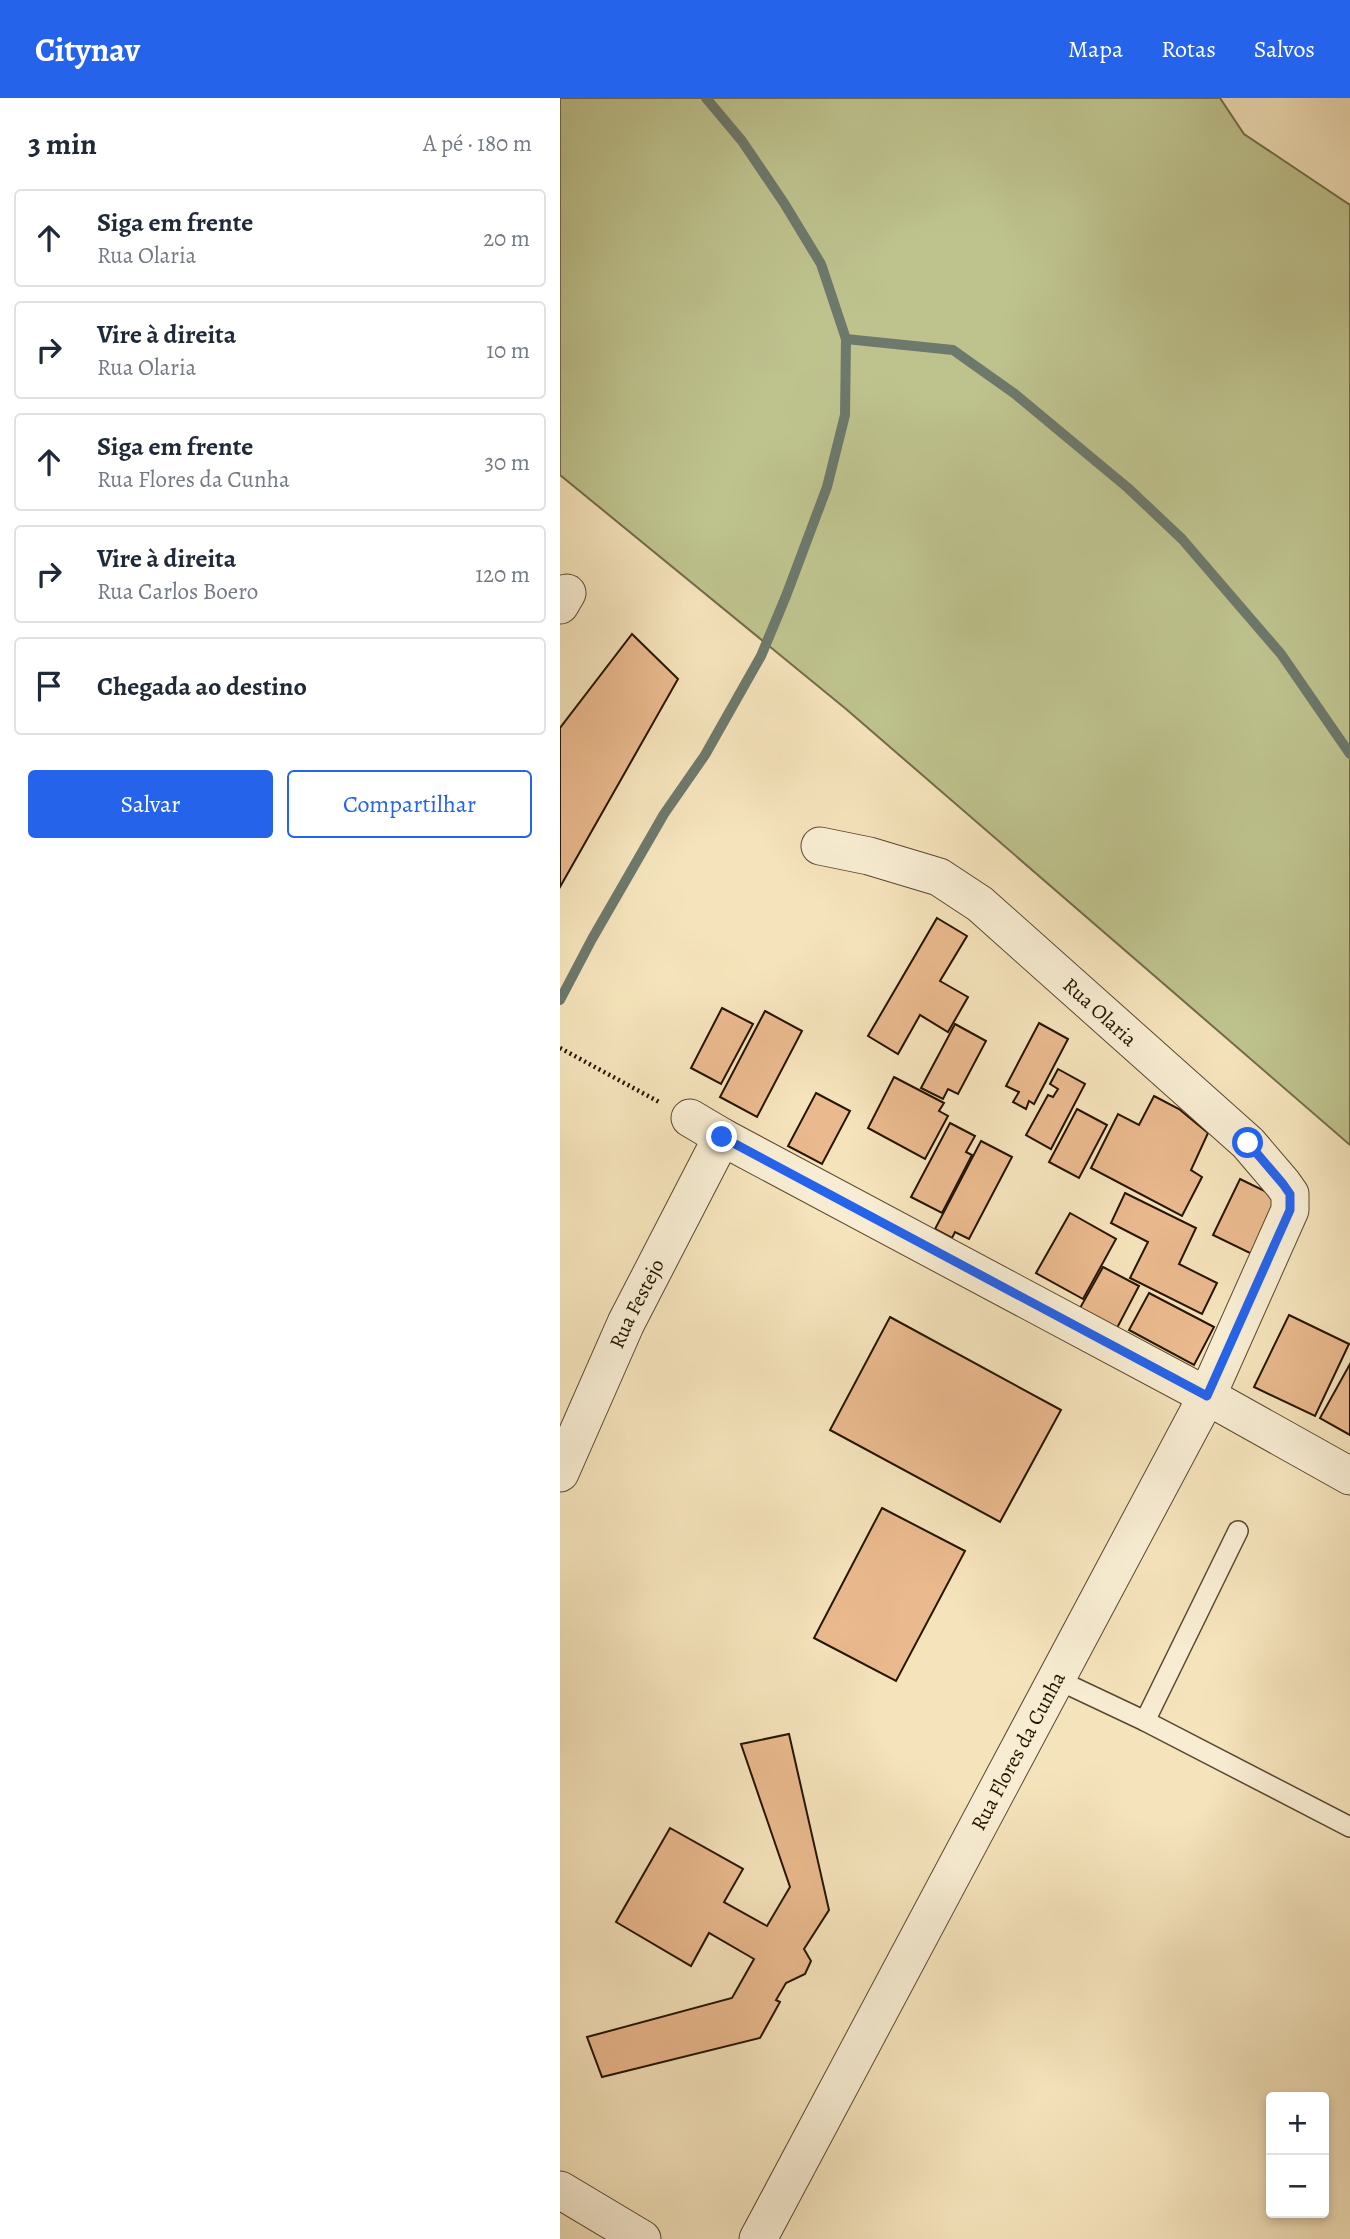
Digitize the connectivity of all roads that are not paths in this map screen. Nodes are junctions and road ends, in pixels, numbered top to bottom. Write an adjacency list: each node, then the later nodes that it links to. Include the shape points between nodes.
1 (820, 846): 4 (street, Rua Olaria, via 939,877 980,904 1248,1143 1290,1194 1290,1210)
2 (690, 1118): 3 (street)
3 (722, 1137): 5 (street); 6 (street, Rua Festejo, via 626,1323)
4 (1268, 1259): 5 (street, Rua Flores da Cunha)
5 (1207, 1396): 7 (street); 9 (street, Rua Flores da Cunha)
6 (560, 1473)
7 (1350, 1476)
8 (1238, 1531): 10 (lane)
9 (1056, 1679): 10 (lane); 14 (street, Rua Flores da Cunha)
10 (1145, 1721): 11 (lane)
11 (1350, 1827)
12 (560, 2190): 13 (street)
13 (642, 2239)
14 (758, 2239)

